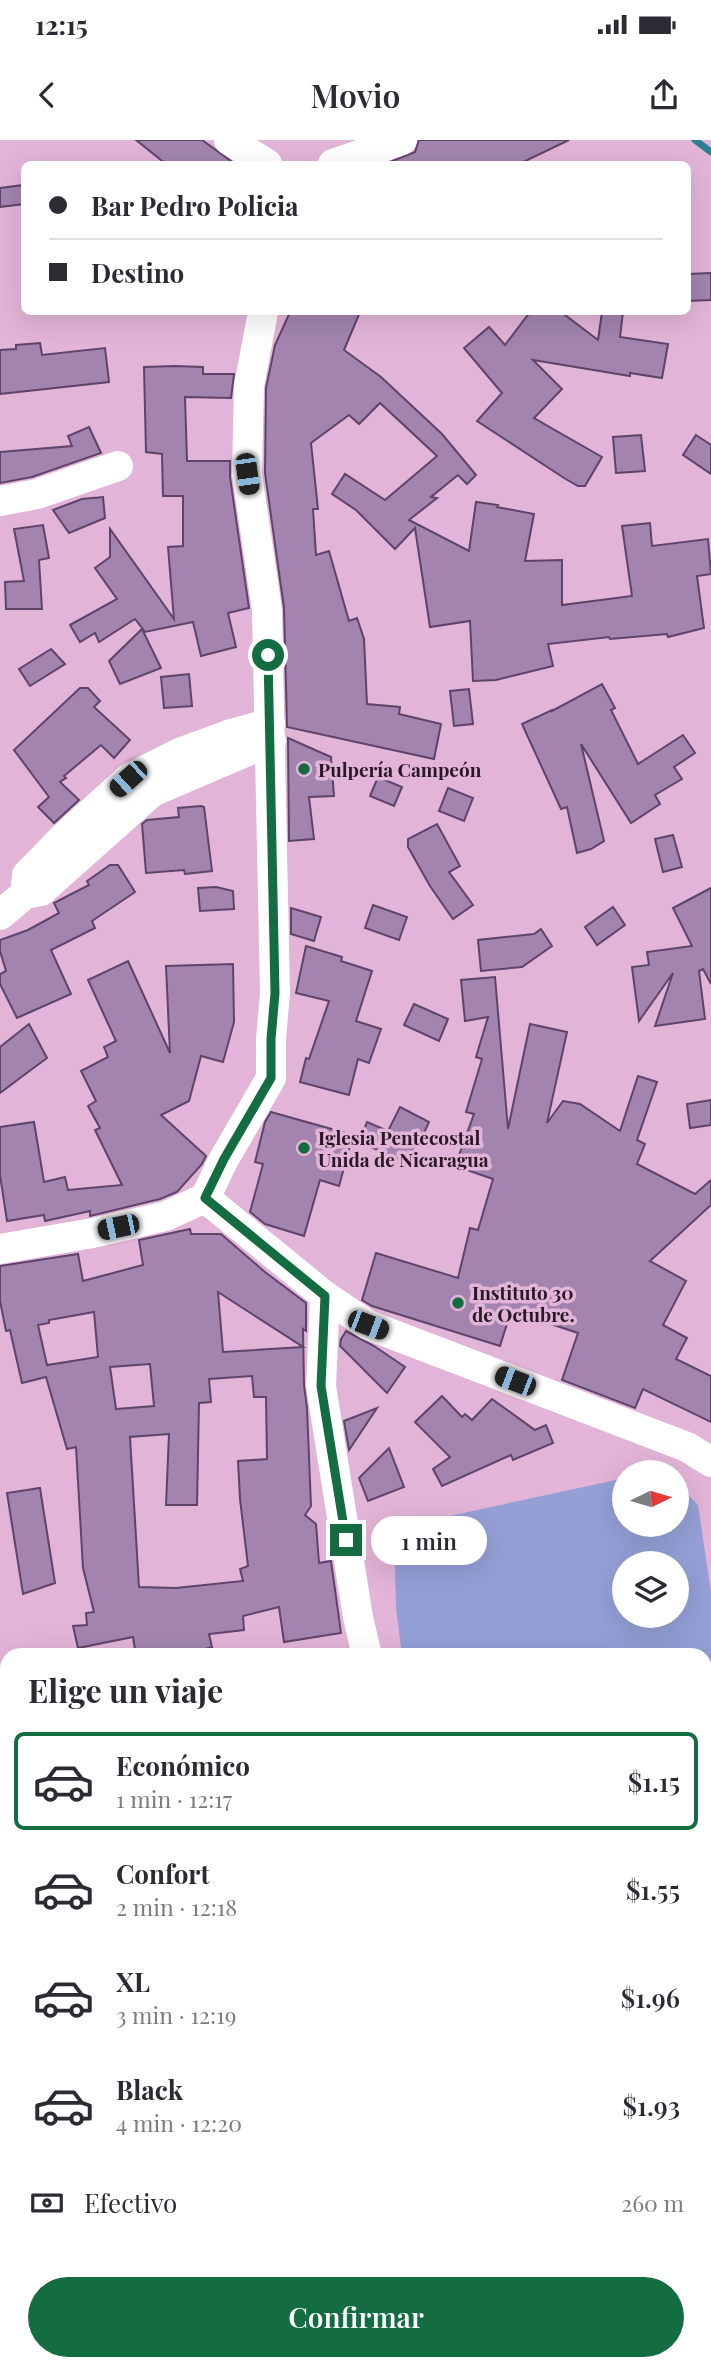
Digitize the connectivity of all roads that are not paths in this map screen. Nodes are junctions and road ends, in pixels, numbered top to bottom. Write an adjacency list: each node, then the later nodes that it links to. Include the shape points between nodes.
1 (229, 140): 3 (street)
2 (401, 140): 4 (street)
3 (262, 161)
4 (342, 161)
5 (262, 315): 8 (street, via 250,386 247,474 267,610)
6 (118, 466): 7 (street, via 37,494)
7 (0, 500)
8 (271, 732): 9 (street, via 228,735 128,779 27,875 25,894); 10 (street, via 275,993 271,1078)
9 (0, 915)
10 (205, 1198): 11 (street, via 166,1216); 12 (street)
11 (0, 1249)
12 (325, 1296): 13 (street, via 368,1325 687,1447); 14 (street, via 321,1386)
13 (711, 1462)
14 (365, 1648)

